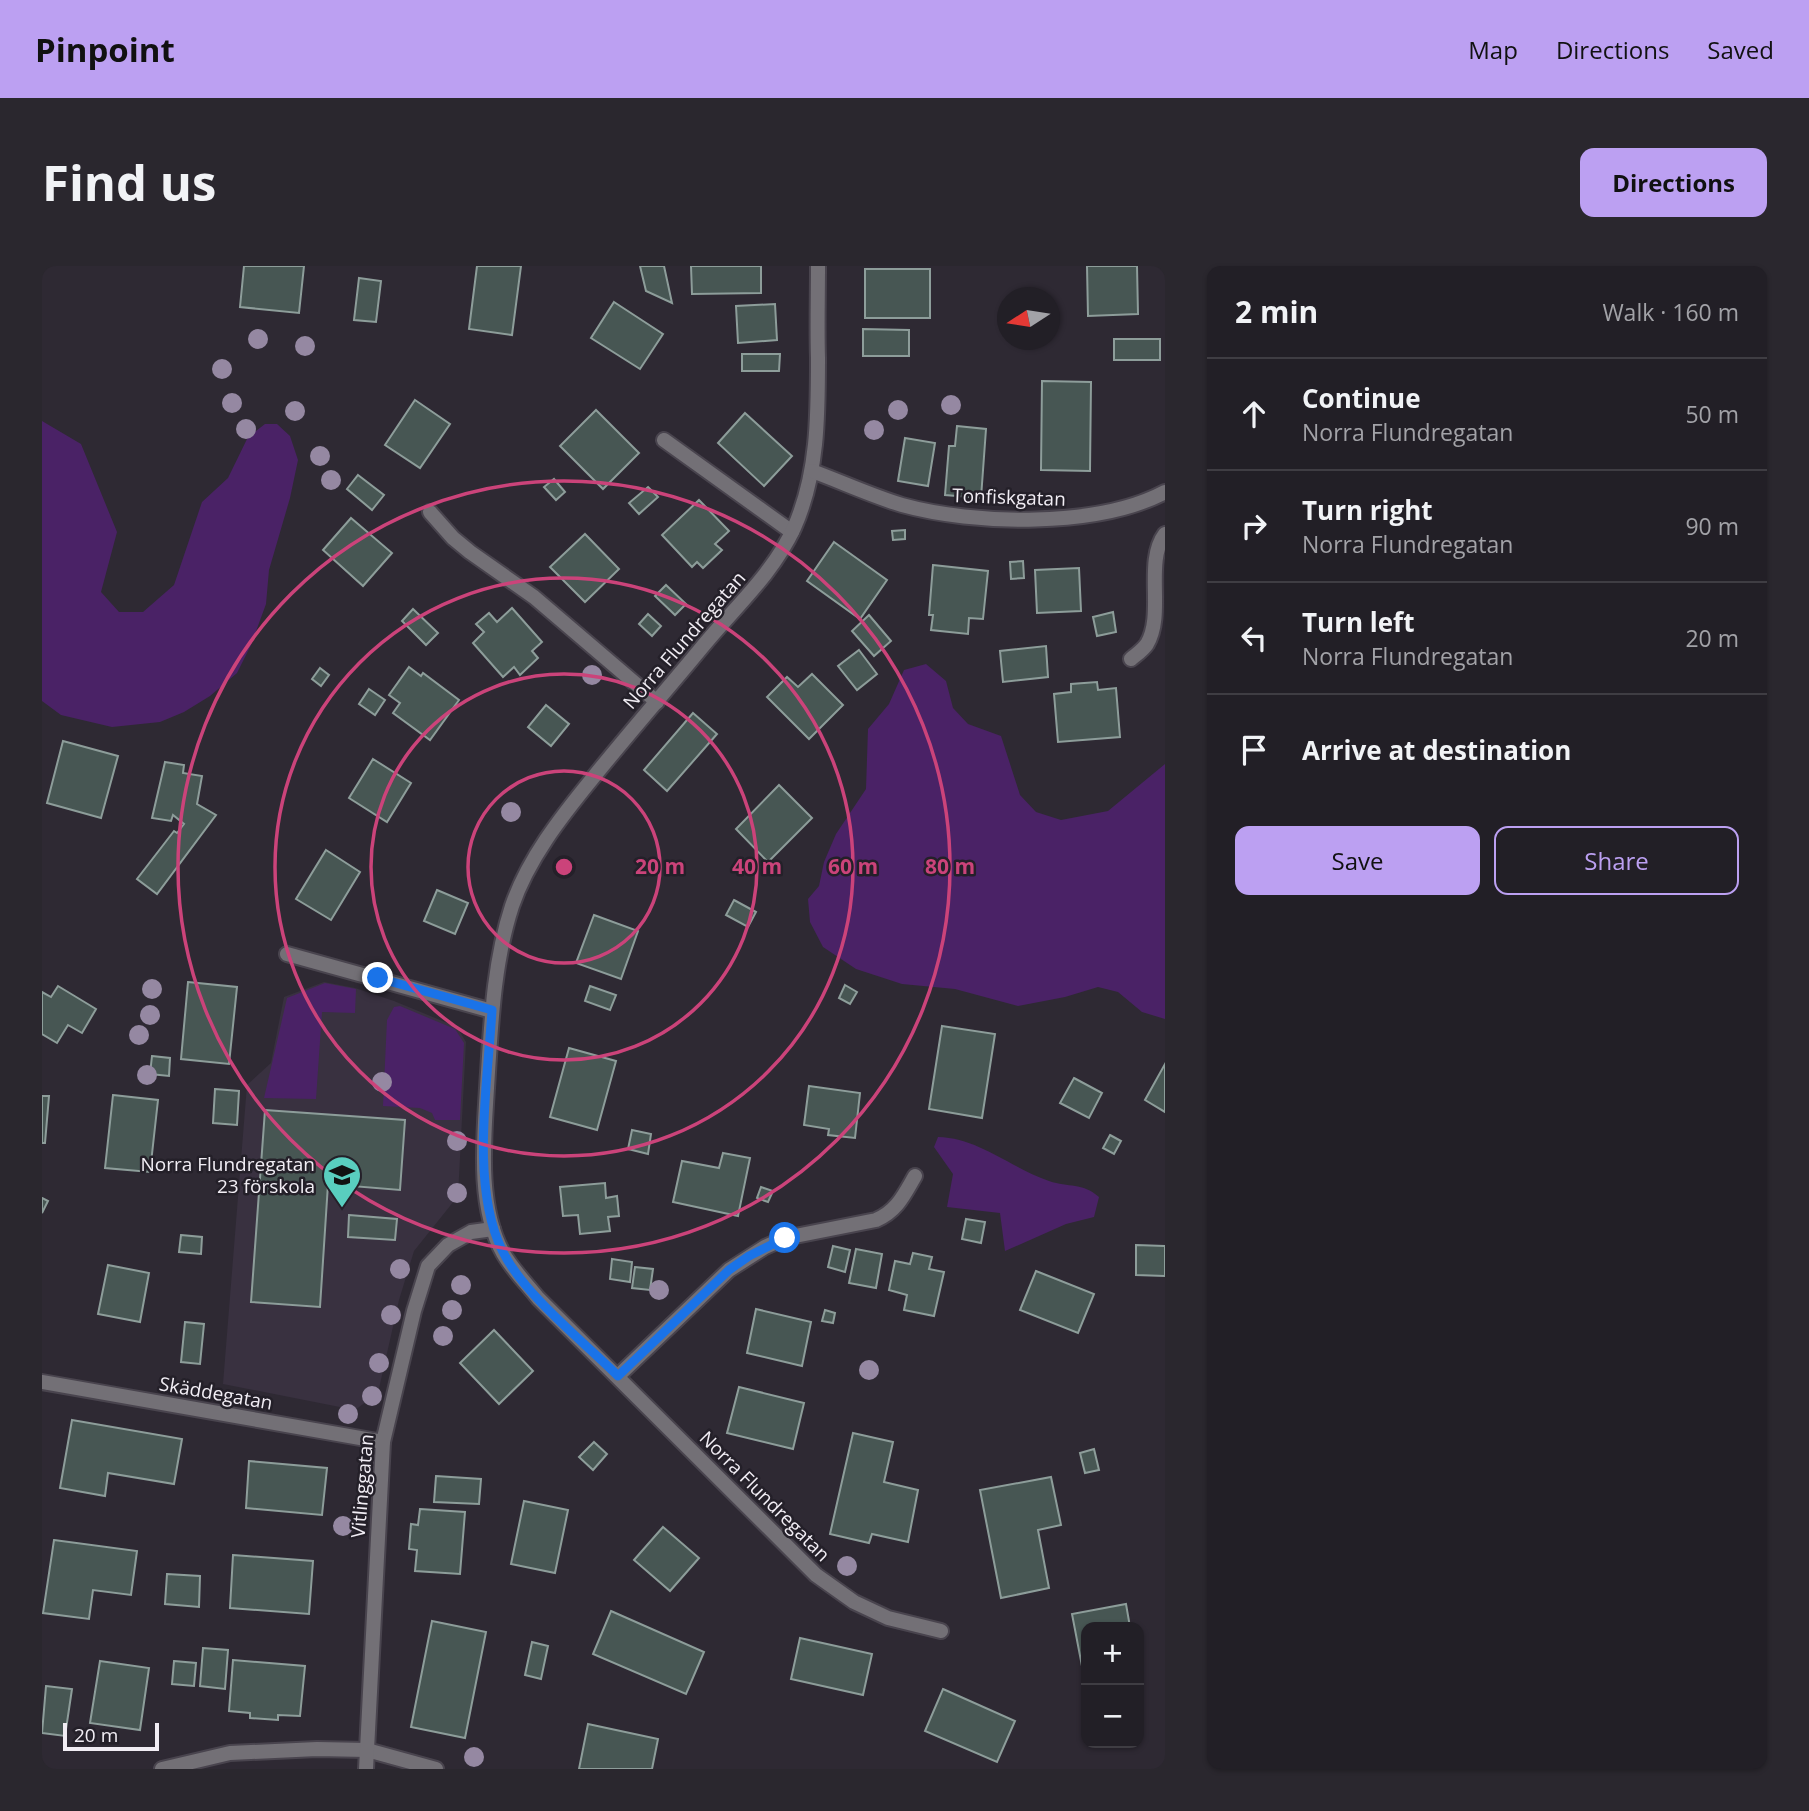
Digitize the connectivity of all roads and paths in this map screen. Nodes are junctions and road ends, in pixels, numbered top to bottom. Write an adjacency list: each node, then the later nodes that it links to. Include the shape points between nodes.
1 (818, 266): 3 (street, Norra Flundregatan, via 818,410)
2 (664, 440): 6 (street)
3 (812, 471): 4 (street, Tonfiskgatan, via 901,505 973,517 1070,519 1127,508); 6 (street, Norra Flundregatan)
4 (1165, 492)
5 (430, 512): 9 (street, via 453,538 534,597)
6 (792, 532): 9 (street, Norra Flundregatan, via 771,568)
7 (1165, 534): 8 (street, via 1159,546 1156,627 1149,643)
8 (1131, 659)
9 (657, 702): 11 (street, Norra Flundregatan, via 572,803 536,856 513,904)
10 (287, 954): 11 (street)
11 (492, 1010): 13 (street, Norra Flundregatan, via 483,1155)
12 (915, 1176): 14 (street, via 888,1215 785,1238 749,1256)
13 (493, 1229): 14 (street, Norra Flundregatan, via 502,1251 538,1298); 16 (street, Vitlinggatan, via 471,1232 448,1245 428,1266)
14 (618, 1376): 17 (street, Norra Flundregatan, via 816,1575 887,1618)
15 (42, 1382): 16 (street, Skäddegatan)
16 (383, 1442): 18 (street, Vitlinggatan)
17 (941, 1631)
18 (367, 1751): 19 (street, via 230,1753); 20 (street, Vitlinggatan); 21 (street)
19 (162, 1769)
20 (366, 1769)
21 (436, 1769)

